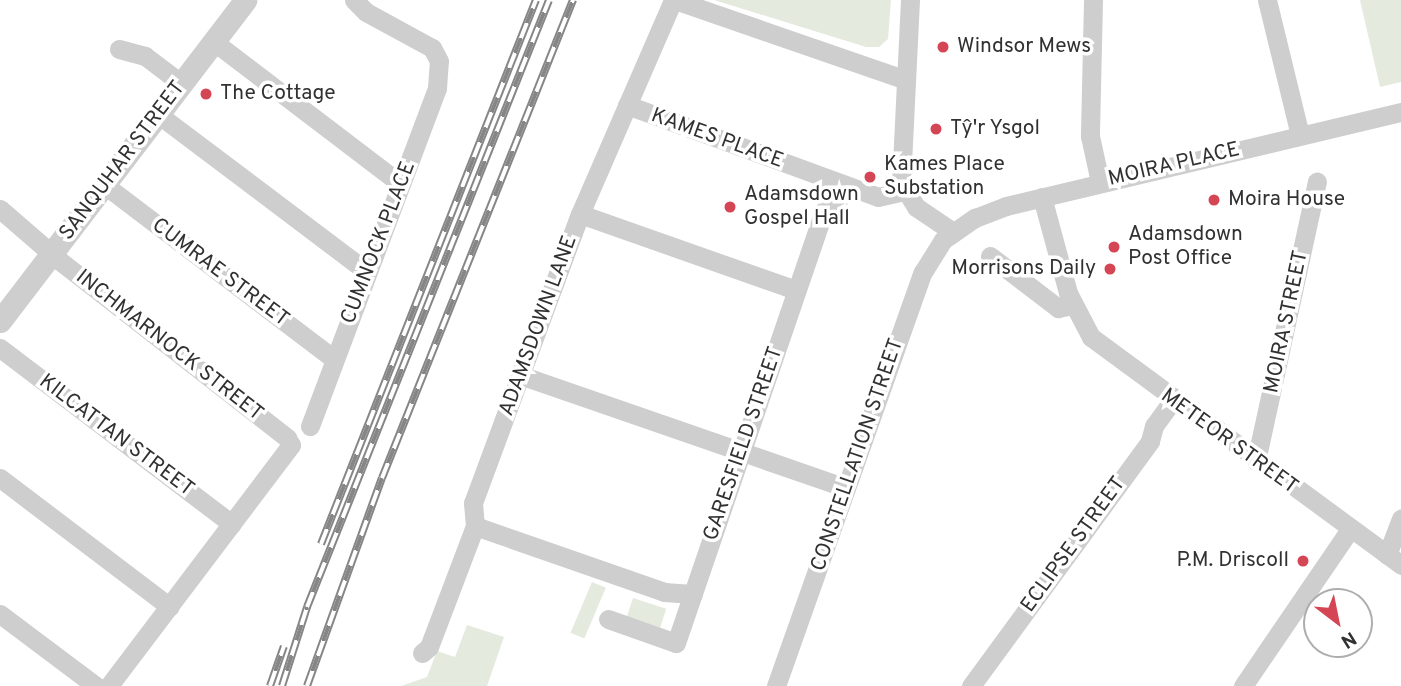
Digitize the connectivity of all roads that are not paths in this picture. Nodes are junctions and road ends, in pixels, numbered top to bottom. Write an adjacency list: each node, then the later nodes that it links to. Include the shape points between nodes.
1 (245, 0): 7 (street, SANQUHAR STREET)
2 (354, 0): 17 (street, CUMNOCK PLACE, via 366,12 432,48 439,59 436,94)
3 (674, 0): 9 (street); 11 (street, ADAMSDOWN LANE)
4 (910, 0): 9 (street)
5 (1093, 0): 15 (street, via 1090,136)
6 (1267, 0): 14 (street)
7 (214, 41): 10 (street, SANQUHAR STREET); 17 (street)
8 (119, 49): 10 (street, via 145,56)
9 (906, 80): 20 (street, via 899,160)
10 (182, 84): 13 (street, SANQUHAR STREET)
11 (627, 105): 19 (street, KAMES PLACE); 23 (street, ADAMSDOWN LANE)
12 (1401, 112): 14 (street, MOIRA PLACE)
13 (159, 115): 18 (street, SANQUHAR STREET); 27 (street)
14 (1300, 135): 15 (street, MOIRA PLACE)
15 (1100, 182): 21 (street, MOIRA PLACE)
16 (1317, 182): 37 (street, MOIRA STREET)
17 (401, 184): 27 (street, CUMNOCK PLACE)
18 (106, 186): 25 (street, SANQUHAR STREET); 32 (street, CUMRAE STREET)
19 (850, 188): 20 (street, KAMES PLACE, via 878,197); 28 (street, GARESFIELD STREET, via 824,211)
20 (904, 191): 24 (street, via 927,216)
21 (1042, 197): 24 (street, MOIRA PLACE, via 989,211); 29 (street, METEOR STREET)
22 (0, 209): 25 (street, INCHMARNOCK STREET)
23 (580, 214): 28 (street); 33 (street, ADAMSDOWN LANE)
24 (953, 232): 39 (street, CONSTELLATION STREET, via 923,272)
25 (52, 253): 30 (street, SANQUHAR STREET); 41 (street, INCHMARNOCK STREET, via 287,438 289,450)
26 (990, 256): 29 (street, via 1058,308)
27 (367, 272): 32 (street, CUMNOCK PLACE)
28 (796, 290): 36 (street, GARESFIELD STREET)
29 (1072, 305): 34 (street, METEOR STREET, via 1101,347)
30 (0, 321)
31 (0, 348): 41 (street, KILCATTAN STREET)
32 (334, 359): 35 (street, CUMNOCK PLACE)
33 (520, 374): 36 (street); 42 (street, ADAMSDOWN LANE, via 473,503)
34 (1172, 401): 37 (street, METEOR STREET); 53 (street, ECLIPSE STREET, via 1154,426 1150,441)
35 (310, 426)
36 (739, 451): 39 (street); 45 (street, GARESFIELD STREET)
37 (1256, 461): 43 (street, METEOR STREET)
38 (0, 478): 46 (street)
39 (846, 488): 52 (street, CONSTELLATION STREET)
40 (1401, 519): 44 (street)
41 (232, 524): 46 (street)
42 (475, 526): 45 (street, via 664,592); 49 (street, ADAMSDOWN LANE, via 429,648)
43 (1350, 529): 44 (street, METEOR STREET); 54 (street)
44 (1394, 560)
45 (693, 594): 48 (street, GARESFIELD STREET, via 676,643)
46 (170, 607): 51 (street)
47 (0, 614): 50 (street)
48 (608, 620)
49 (422, 653)
50 (96, 686)
51 (109, 686)
52 (776, 686)
53 (971, 686)
54 (1242, 686)

